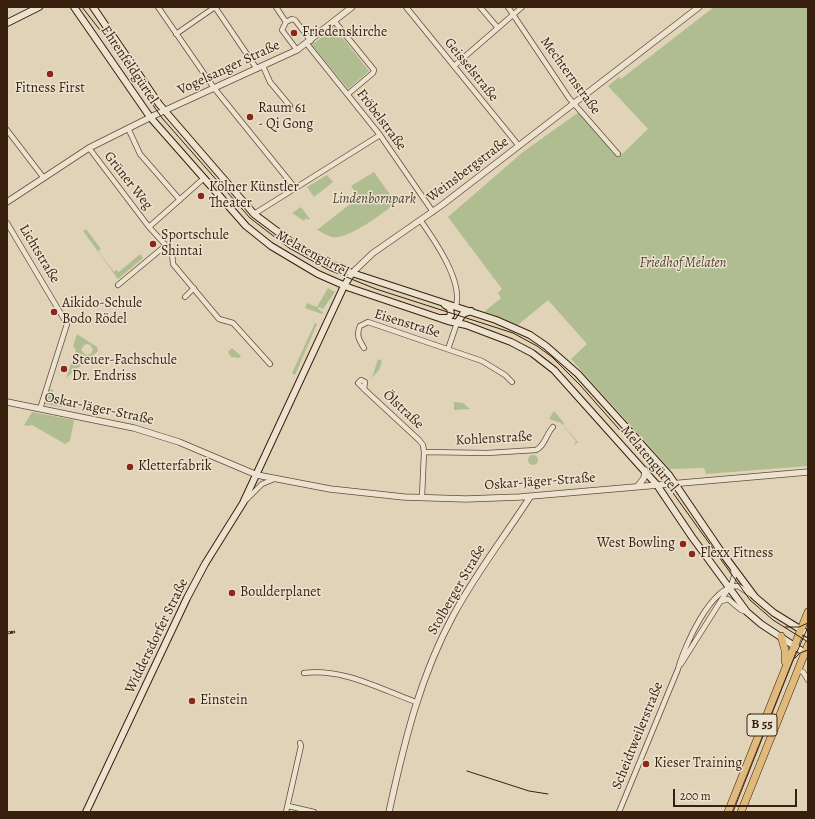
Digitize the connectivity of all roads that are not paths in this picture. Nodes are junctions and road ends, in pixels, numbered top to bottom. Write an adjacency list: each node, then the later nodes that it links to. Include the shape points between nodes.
1 (39, 7): 16 (main road)
2 (74, 7): 29 (main road, Ehrenfeldgürtel)
3 (93, 7): 28 (main road, Ehrenfeldgürtel, via 146,86)
4 (158, 7): 18 (street)
5 (215, 7): 18 (street); 23 (street)
6 (276, 7): 14 (street)
7 (406, 7): 22 (street, Geisselstraße)
8 (480, 7): 17 (street)
9 (508, 7): 13 (street, Mechternstraße)
10 (522, 7): 13 (street)
11 (699, 7): 26 (street, Weinsbergstraße)
12 (348, 8): 15 (street, Vogelsanger Straße)
13 (514, 15): 17 (street); 26 (street, Mechternstraße)
14 (286, 22): 19 (street, Fröbelstraße, via 295,20); 20 (street, via 282,30)
15 (335, 22): 19 (street, Vogelsanger Straße); 25 (street, via 374,70)
16 (7, 23)
17 (498, 28): 22 (street)
18 (176, 34): 24 (street)
19 (309, 42): 20 (street, Vogelsanger Straße); 25 (street, Fröbelstraße)
20 (297, 50): 21 (street, Vogelsanger Straße)
21 (264, 66): 23 (street, Vogelsanger Straße); 27 (street, via 270,82)
22 (454, 66): 33 (street, Geisselstraße)
23 (257, 69): 24 (street, Vogelsanger Straße)
24 (214, 88): 28 (street, Vogelsanger Straße); 38 (street)
25 (348, 94): 32 (street, Fröbelstraße)
26 (574, 104): 33 (street, Weinsbergstraße); 35 (street, Mechternstraße)
27 (290, 106)
28 (166, 111): 29 (street, Vogelsanger Straße); 42 (main road, Melatengürtel)
29 (150, 117): 30 (street, Vogelsanger Straße); 37 (main road, Melatengürtel)
30 (128, 128): 34 (street, Vogelsanger Straße); 39 (street, Grüner Weg, via 140,154)
31 (7, 130): 36 (street)
32 (380, 135): 38 (street); 41 (street, Fröbelstraße)
33 (519, 146): 41 (street, Weinsbergstraße)
34 (89, 148): 36 (street, Vogelsanger Straße); 45 (street, Grüner Weg)
35 (618, 154)
36 (43, 177): 40 (street, Vogelsanger Straße)
37 (203, 178): 39 (street, Grüner Weg); 49 (main road, Melatengürtel, via 241,221 265,241 293,260)
38 (295, 188): 42 (street)
39 (180, 200): 45 (street, Grüner Weg)
40 (7, 202)
41 (433, 212): 43 (street, Weinsbergstraße)
42 (254, 214): 47 (main road, Melatengürtel, via 294,244 324,262)
43 (421, 221): 47 (street, Weinsbergstraße, via 373,253); 53 (street, via 449,266 458,300)
44 (7, 223): 63 (street, Lichtstraße, via 67,324)
45 (149, 226): 46 (street, Grüner Weg)
46 (165, 246): 48 (street); 50 (street, Grüner Weg, via 172,252 173,264)
47 (352, 273): 49 (main road, Weinsbergstraße); 52 (main road, Melatengürtel)
48 (118, 285)
49 (344, 286): 55 (main road, Melatengürtel); 68 (main road, Weinsbergstraße)
50 (194, 288): 51 (street); 59 (street, Grüner Weg, via 219,319 233,323)
51 (185, 297)
52 (444, 304): 53 (main road, Melatengürtel); 55 (main road, via 450,308 451,315 448,318)
53 (456, 306): 54 (main road, Melatengürtel)
54 (471, 311): 56 (main road, via 463,314); 70 (main road, Melatengürtel, via 530,335 563,360)
55 (439, 318): 56 (main road, Melatengürtel)
56 (457, 323): 58 (street, Eisenstraße); 66 (main road, Melatengürtel, via 503,338 541,359 566,382)
57 (364, 348): 58 (street, Eisenstraße, via 358,334 360,326 368,322)
58 (448, 349): 60 (street, Eisenstraße, via 491,366)
59 (270, 364)
60 (512, 382)
61 (364, 389): 65 (street, Ölstraße, via 419,440)
62 (7, 402): 63 (street, Oskar-Jäger-Straße)
63 (40, 409): 68 (street, Oskar-Jäger-Straße, via 124,425 155,434)
64 (553, 427): 65 (street, Kohlenstraße, via 538,450 487,453)
65 (424, 452): 73 (street, Ölstraße)
66 (645, 470): 71 (main road, Melatengürtel); 72 (street, via 644,478)
67 (808, 472): 70 (street, Oskar-Jäger-Straße)
68 (257, 475): 69 (street, Oskar-Jäger-Straße); 75 (main road, Widdersdorfer Straße)
69 (274, 479): 73 (street, Oskar-Jäger-Straße, via 330,489); 75 (street, via 262,484)
70 (675, 484): 71 (street, Oskar-Jäger-Straße); 76 (main road, Melatengürtel)
71 (657, 485): 72 (street, Oskar-Jäger-Straße); 77 (main road, Melatengürtel)
72 (638, 486): 74 (street, Oskar-Jäger-Straße)
73 (422, 497): 74 (street, Oskar-Jäger-Straße)
74 (530, 497): 95 (street, Stolberger Straße, via 454,613 424,678)
75 (243, 503): 98 (main road, Widdersdorfer Straße, via 205,564)
76 (732, 567): 78 (street, Scheidtweilerstraße, via 734,579); 80 (main road, Melatengürtel)
77 (725, 581): 78 (main road, Melatengürtel); 79 (street, Scheidtweilerstraße)
78 (729, 588): 79 (street, Scheidtweilerstraße); 80 (street, via 738,586); 81 (street, Scheidtweilerstraße); 82 (main road, Melatengürtel)
79 (722, 591): 91 (street, Scheidtweilerstraße, via 692,634)
80 (755, 597): 84 (main road, Melatengürtel)
81 (720, 602): 82 (street, via 728,599); 91 (street, Scheidtweilerstraße)
82 (747, 612): 86 (main road, Melatengürtel)
83 (808, 612): 84 (main road, B 55)
84 (800, 630): 85 (main road, Melatengürtel); 87 (main road, B 55)
85 (808, 634)
86 (781, 636): 87 (main road, Melatengürtel); 90 (main road, via 785,650)
87 (794, 645): 89 (main road, Melatengürtel); 90 (main road, B 55)
88 (808, 645): 89 (main road, B 55)
89 (806, 653): 92 (main road, B 55)
90 (785, 666): 103 (main road, B 55)
91 (678, 669): 102 (street, Scheidtweilerstraße)
92 (797, 670): 94 (street, via 803,672); 104 (main road, B 55)
93 (304, 673): 95 (street, via 329,673 353,678)
94 (808, 680)
95 (416, 702): 101 (street, Stolberger Straße, via 398,766)
96 (300, 743): 97 (street)
97 (288, 806): 99 (street); 100 (street)
98 (86, 812)
99 (286, 812)
100 (314, 812)
101 (389, 812)
102 (620, 812)
103 (728, 812)
104 (741, 812)

